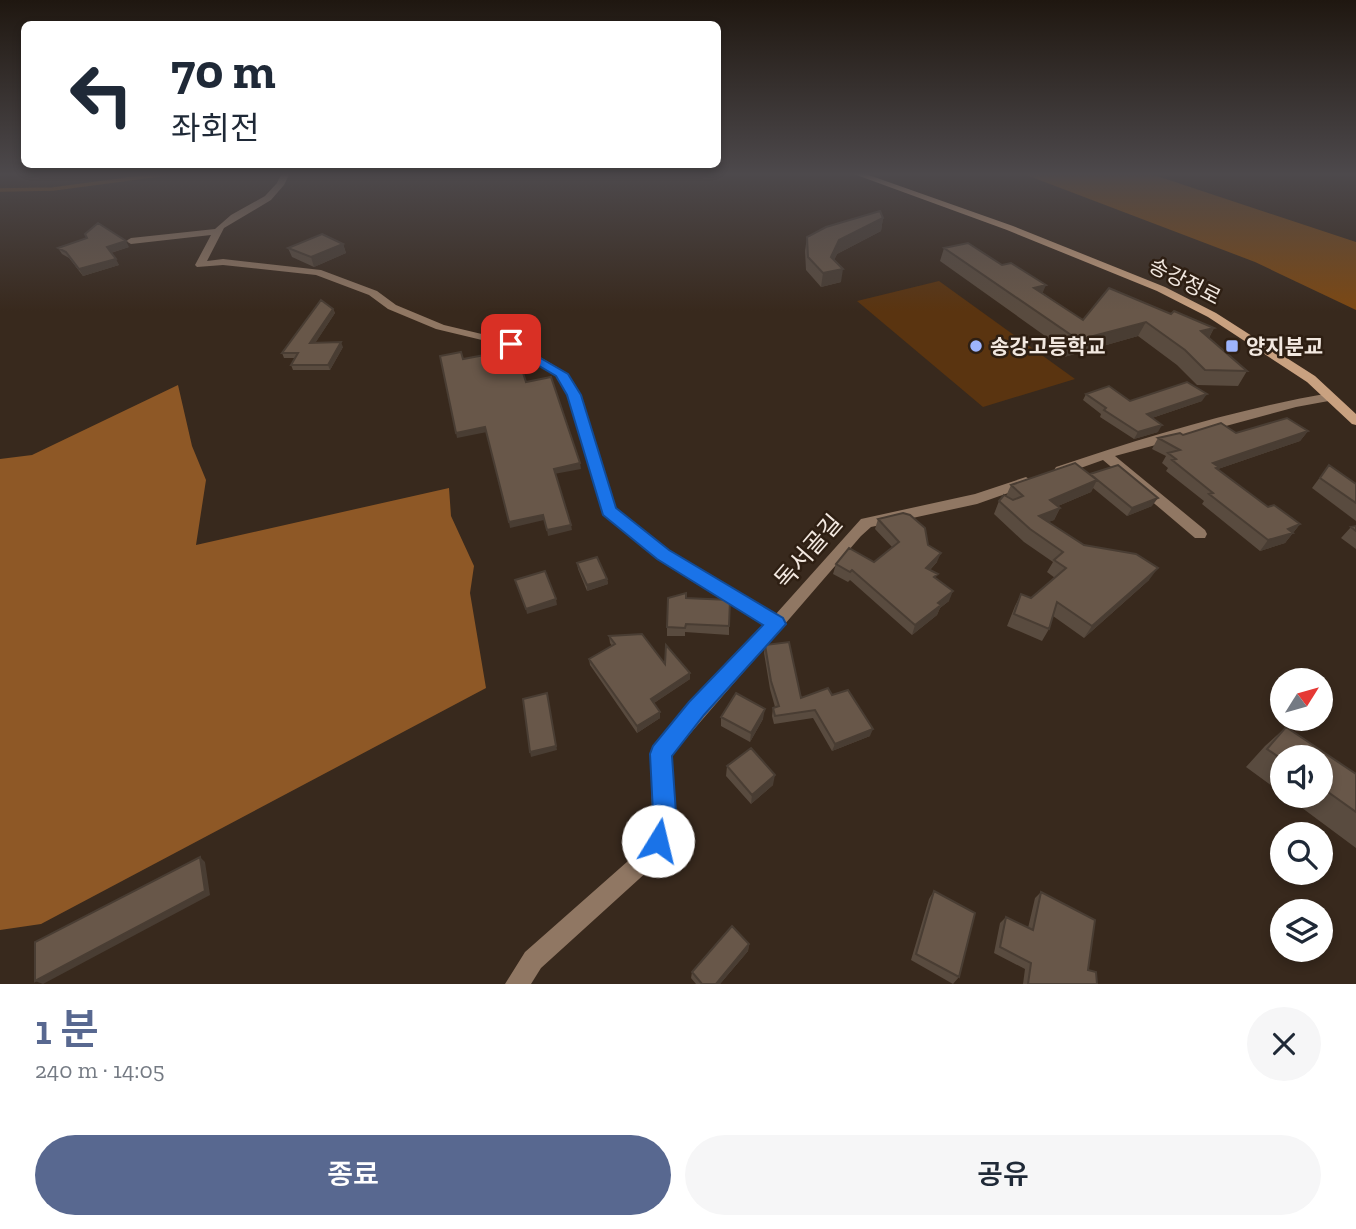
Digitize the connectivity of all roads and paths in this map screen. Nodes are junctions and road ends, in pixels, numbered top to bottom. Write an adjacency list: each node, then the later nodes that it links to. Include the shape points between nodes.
1 (231, 219): 3 (street)
2 (984, 219): 5 (main road, 송강정로, via 1161,289 1264,348)
3 (218, 232): 4 (street); 9 (street, via 200,265 223,262 318,272 440,327 511,344 561,374 574,395 609,510 663,555)
4 (131, 241)
5 (1330, 397): 6 (main road, 송강정로); 7 (street, 독서골길)
6 (1356, 421)
7 (1105, 455): 8 (street); 9 (street, 독서골길, via 977,499 866,523)
8 (1200, 534)
9 (777, 624): 10 (street, 독서골길, via 696,708 661,754 664,813 653,853 533,960)
10 (517, 984)

